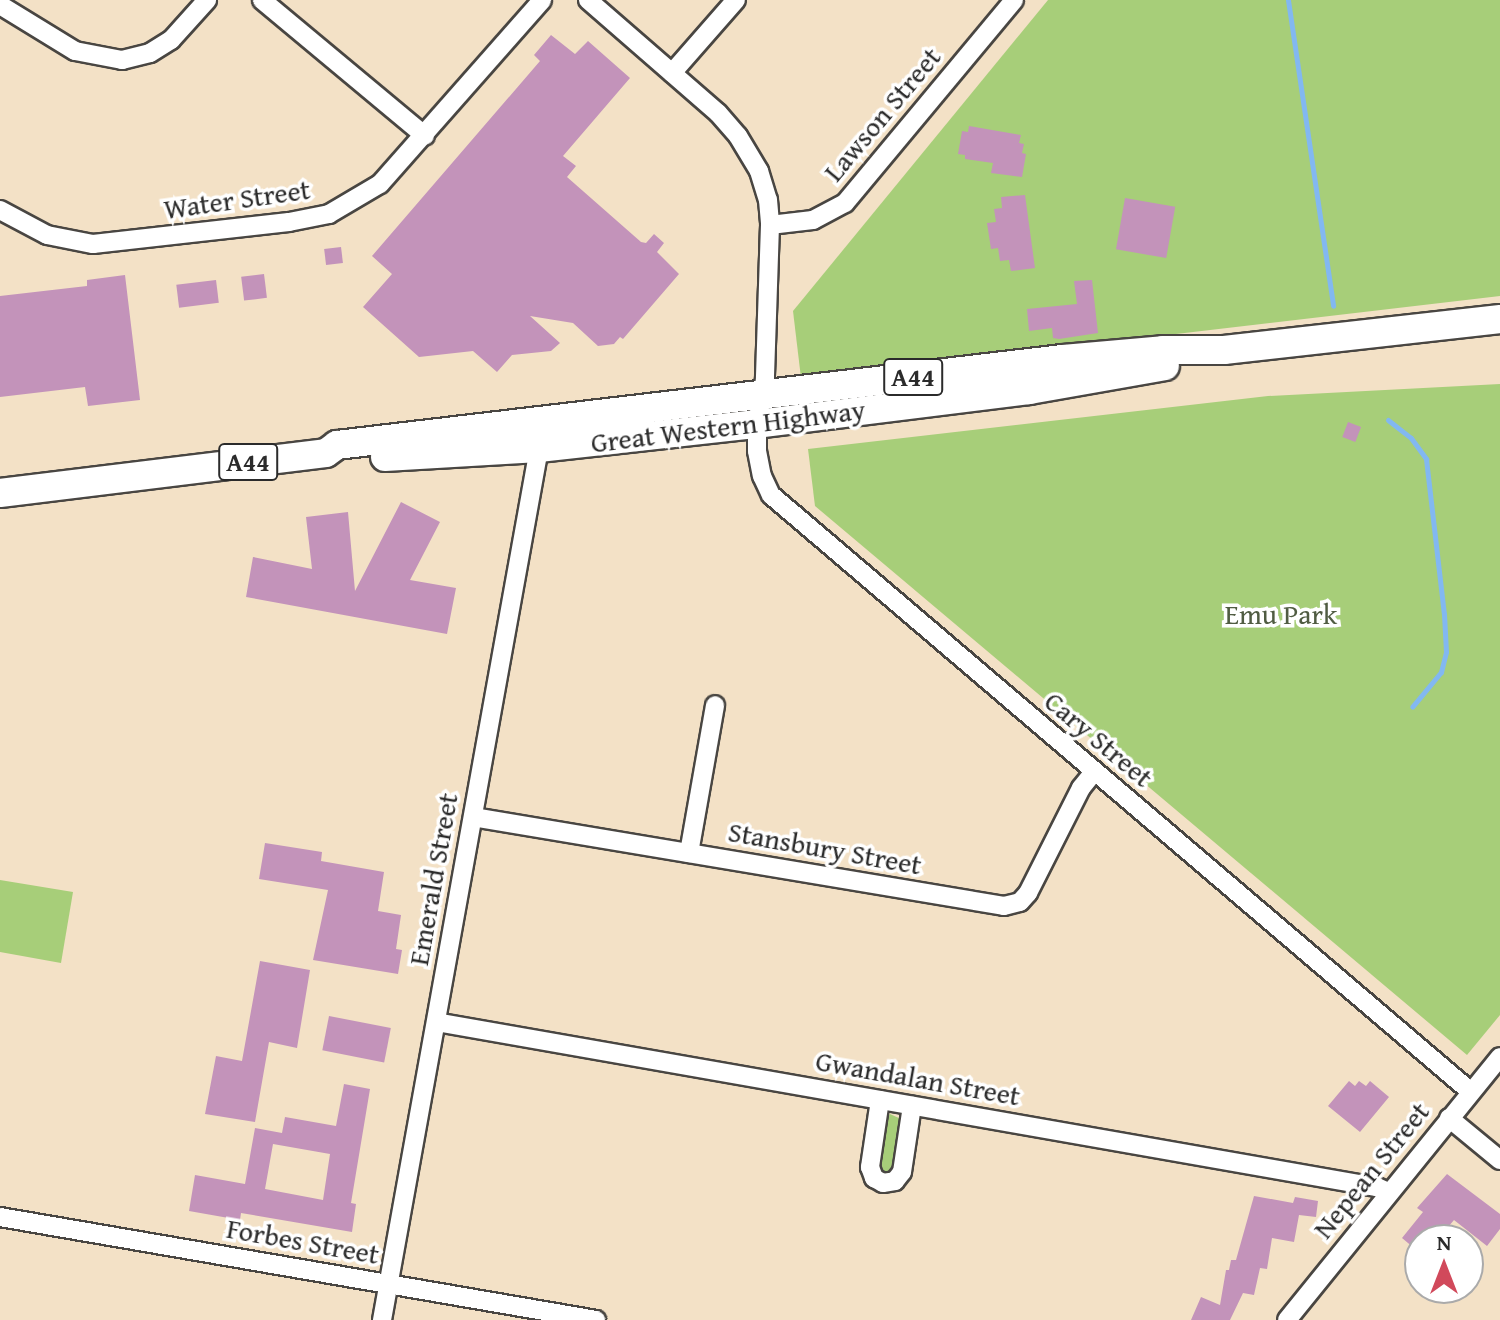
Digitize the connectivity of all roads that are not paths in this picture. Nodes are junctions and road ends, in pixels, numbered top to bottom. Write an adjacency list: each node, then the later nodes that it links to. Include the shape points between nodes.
1 (207, 0): 7 (street, via 171,40 150,53 122,60 75,51)
2 (262, 0): 9 (street)
3 (542, 0): 9 (street, Water Street)
4 (588, 0): 8 (street, Cary Street)
5 (736, 0): 8 (street)
6 (1014, 0): 11 (street, Lawson Street, via 845,203 813,220)
7 (0, 5)
8 (672, 73): 11 (street, Cary Street, via 718,113 753,159 768,200)
9 (425, 136): 10 (street, Water Street, via 364,196 329,214 289,222 93,244 47,235)
10 (0, 210)
11 (770, 225): 14 (street, Cary Street)
12 (1500, 319): 13 (highway, Great Western Highway / A44)
13 (1224, 350): 14 (highway, Great Western Highway / A44, via 1063,359); 15 (highway, Great Western Highway / A44, via 1079,383)
14 (763, 395): 15 (street, Cary Street); 17 (highway, Great Western Highway / A44, via 337,445)
15 (757, 424): 16 (highway, Great Western Highway / A44); 20 (street, Cary Street, via 759,465 778,504)
16 (539, 448): 17 (highway, Great Western Highway / A44, via 338,460); 21 (street, Emerald Street)
17 (326, 453): 18 (highway, Great Western Highway / A44)
18 (0, 493)
19 (715, 705): 22 (street)
20 (1094, 772): 22 (street, Stansbury Street, via 1028,893 1012,905); 25 (street, Cary Street)
21 (473, 817): 22 (street, Stansbury Street); 23 (street, Emerald Street)
22 (689, 853)
23 (436, 1022): 26 (street, Gwandalan Street); 32 (street, Emerald Street)
24 (1500, 1057): 25 (street, Nepean Street)
25 (1471, 1092): 28 (street, Nepean Street)
26 (880, 1100): 27 (street, Gwandalan Street); 27 (street, via 870,1167 883,1183 895,1181 902,1172)
27 (912, 1106): 30 (street, Gwandalan Street)
28 (1449, 1118): 29 (street); 30 (street, Nepean Street)
29 (1500, 1160)
30 (1388, 1192): 35 (street, Nepean Street)
31 (0, 1217): 32 (street, Forbes Street)
32 (388, 1284): 33 (street, Emerald Street); 34 (street, Forbes Street)
33 (382, 1320)
34 (596, 1320)
35 (1287, 1320)

